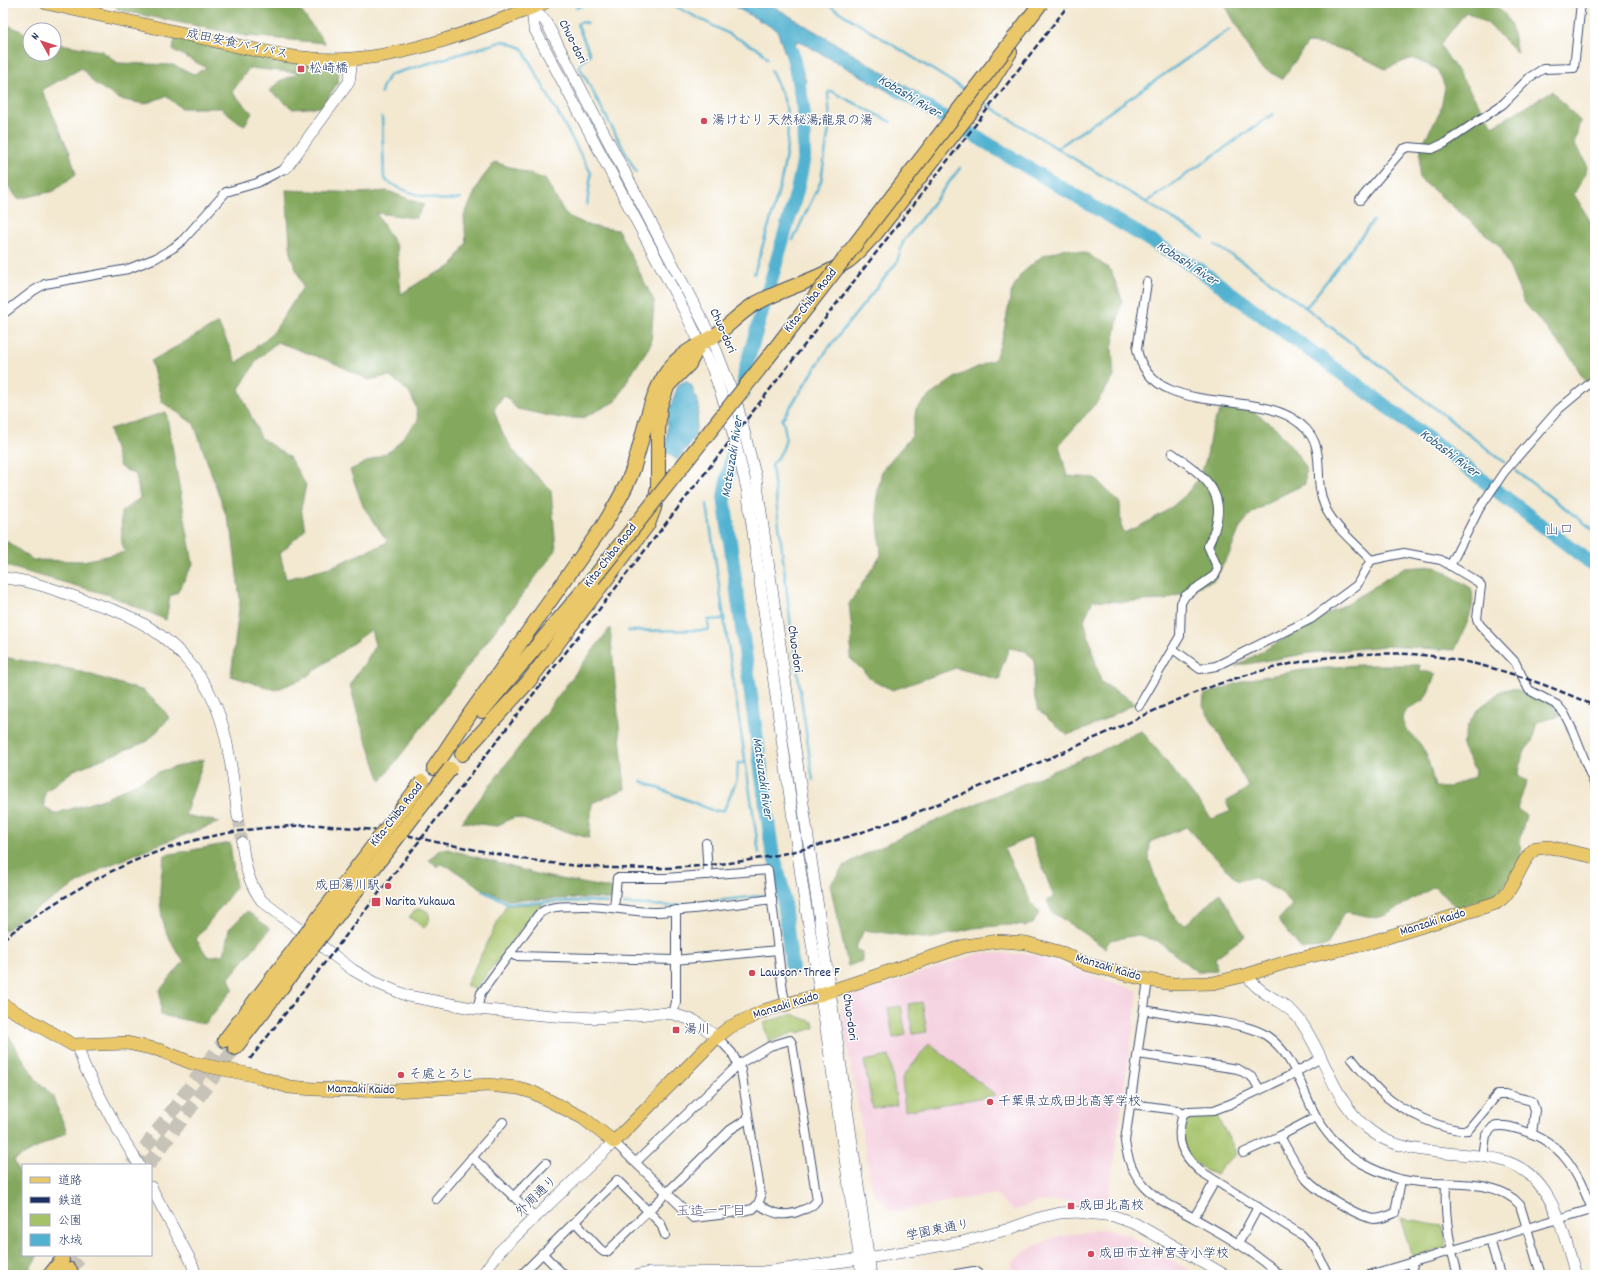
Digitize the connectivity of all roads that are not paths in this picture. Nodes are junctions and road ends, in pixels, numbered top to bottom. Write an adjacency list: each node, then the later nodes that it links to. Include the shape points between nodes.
1 (46, 3): 5 (main road, 成田安食バイパス, via 261,51 298,57)
2 (1042, 3): 10 (highway, bridge, via 977,104 864,246 848,260 820,276 753,305); 17 (highway, Kita-Chiba Road, bridge)
3 (1581, 3): 7 (street, via 1574,68 1543,69 1530,77 1503,104 1445,143 1432,149 1403,149)
4 (538, 5): 5 (main road, 成田安食バイパス, via 411,49); 10 (street, Chuo-dori, via 534,28 685,312)
5 (352, 59): 6 (street, via 349,82)
6 (286, 168): 9 (street, via 257,183 226,192 183,240 156,258 128,269 45,284)
7 (1360, 200)
8 (1147, 282): 14 (street, via 1137,349 1140,360 1151,377 1163,387 1177,393 1194,398 1266,408 1298,422 1314,440 1319,455 1320,495 1326,508 1332,519)
9 (3, 314)
10 (706, 340): 11 (street, Chuo-dori); 17 (highway, bridge, via 668,385 660,406 658,487 648,524); 22 (highway, via 690,348 675,362 660,383 651,404 645,433 632,471 619,500)
11 (718, 368): 38 (street, Chuo-dori, via 747,489); 38 (street, Chuo-dori, via 737,404 752,462)
12 (1595, 379): 15 (street, via 1559,409 1504,472 1487,494)
13 (1172, 453): 19 (street, via 1208,481 1215,493 1218,507 1208,546 1218,569 1215,575 1185,596 1181,603 1180,636)
14 (1371, 560): 15 (street, via 1404,553 1441,560); 19 (street, via 1357,585 1311,619 1216,666 1200,669)
15 (1450, 566): 23 (street, via 1481,586 1477,619 1480,625 1515,662 1529,690 1558,704 1573,731)
16 (3, 578): 24 (street, via 40,585 117,611 144,624 173,645 198,673 217,709 228,748)
17 (596, 584): 18 (highway, Kita-Chiba Road); 21 (highway, via 528,682)
18 (579, 597): 21 (highway, Kita-Chiba Road); 22 (highway, Kita-Chiba Road)
19 (1173, 649): 20 (street)
20 (1139, 706)
21 (462, 754): 37 (highway, Kita-Chiba Road, bridge)
22 (434, 768): 37 (highway, Kita-Chiba Road, bridge)
23 (1595, 786)
24 (238, 817)
25 (242, 843): 41 (street, via 247,875 262,901 353,970 408,996)
26 (706, 844): 28 (street)
27 (1595, 858): 35 (main road, Manzaki Kaido, via 1550,847 1536,848 1528,856 1507,894 1496,903 1365,944 1293,960)
28 (708, 875): 29 (street, via 768,870); 30 (street, via 617,878)
29 (772, 899): 31 (street); 32 (street)
30 (614, 908): 31 (street, via 635,911); 33 (street, via 550,907 543,910)
31 (676, 910): 34 (street)
32 (778, 950): 34 (street); 40 (street)
33 (510, 952): 34 (street, via 515,956); 41 (street, via 481,993)
34 (675, 960): 43 (street, via 676,1002)
35 (1247, 975): 36 (main road, Manzaki Kaido, via 1214,983 1173,984); 48 (street, via 1260,990 1294,1013)
36 (1148, 980): 38 (main road, Manzaki Kaido, via 1089,965 1036,945 999,941 965,946); 42 (street)
37 (276, 984): 45 (highway, Kita-Chiba Road)
38 (825, 993): 40 (main road, Manzaki Kaido); 88 (street, Chuo-dori)
39 (3, 1005): 46 (main road, Manzaki Kaido, via 68,1044)
40 (786, 1005): 44 (main road, Manzaki Kaido, via 752,1015)
41 (477, 1010): 43 (street, via 597,1018)
42 (1144, 1010): 47 (street); 51 (street, via 1256,1030 1266,1035 1284,1052)
43 (673, 1014): 44 (street, via 695,1021)
44 (718, 1037): 50 (street); 60 (main road, Manzaki Kaido)
45 (230, 1044)
46 (80, 1045): 60 (main road, Manzaki Kaido, via 127,1043 159,1050 192,1063 253,1075 289,1087 394,1091 488,1085 518,1088 532,1092 583,1118); 66 (street, via 84,1066)
47 (1138, 1054): 52 (street, via 1238,1069 1253,1078); 53 (street)
48 (1322, 1058): 51 (street); 63 (street, via 1344,1102 1356,1119 1375,1134 1395,1144 1430,1152)
49 (1352, 1059): 58 (street, via 1384,1095 1440,1127 1457,1131 1468,1130 1497,1095 1532,1101 1535,1110)
50 (739, 1064): 56 (street); 64 (street); 74 (street, via 770,1046 788,1040 792,1042 817,1196 812,1206 791,1215 766,1209)
51 (1296, 1072): 52 (street); 55 (street)
52 (1260, 1090): 54 (street, via 1214,1110 1189,1111)
53 (1131, 1104): 54 (street, via 1177,1110); 79 (street, via 1125,1141 1132,1169 1154,1196)
54 (1183, 1114): 68 (street, via 1180,1140 1184,1155 1200,1172)
55 (1316, 1117): 59 (street); 67 (street, via 1336,1143 1357,1161)
56 (747, 1119): 71 (street, via 730,1130); 74 (street, via 761,1196)
57 (503, 1122): 62 (street)
58 (1532, 1134): 63 (street, via 1509,1126 1493,1127 1486,1135); 76 (street, via 1548,1142 1571,1163)
59 (1280, 1136): 61 (street); 67 (street, via 1306,1179 1329,1197 1369,1218 1382,1218 1395,1212)
60 (614, 1142): 64 (street); 78 (street, 外周通り)
61 (1243, 1152)
62 (472, 1157): 72 (street); 73 (street)
63 (1483, 1158): 80 (street, via 1501,1160 1518,1166 1534,1178 1546,1191)
64 (636, 1162): 71 (street)
65 (546, 1163): 72 (street)
66 (139, 1164)
67 (1401, 1180): 69 (street)
68 (1215, 1181): 75 (street); 79 (street)
69 (1446, 1184): 82 (street, via 1503,1191 1520,1205); 86 (street, via 1445,1211)
70 (152, 1189): 93 (street)
71 (666, 1193): 74 (street, via 693,1218 753,1209); 77 (street)
72 (514, 1196): 78 (street)
73 (436, 1198)
74 (758, 1204)
75 (1258, 1206): 85 (street); 104 (street, via 1302,1235 1315,1248)
76 (1593, 1208): 80 (street)
77 (648, 1211): 81 (street, via 607,1252 600,1249); 81 (street, via 617,1180); 83 (street, via 661,1224)
78 (536, 1218): 94 (street, 外周通り, via 499,1252)
79 (1194, 1218): 85 (street)
80 (1559, 1220): 82 (street); 110 (street)
81 (575, 1222): 87 (street)
82 (1528, 1229): 84 (street); 109 (street)
83 (665, 1235)
84 (1490, 1239): 86 (street); 108 (street)
85 (1238, 1244): 103 (street)
86 (1451, 1250): 89 (street); 107 (street)
87 (542, 1253): 95 (street); 96 (street)
88 (863, 1258): 91 (street, 学園東通り, via 763,1272); 98 (street, Chuo-dori); 99 (street, Chuo-dori); 102 (street, 学園東通り, via 962,1242 1039,1218 1077,1212 1114,1216 1136,1224)
89 (1411, 1262): 105 (street); 106 (street)
90 (66, 1268): 92 (highway)
91 (709, 1274): 97 (street, 学園東通り)
92 (50, 1275)
93 (196, 1275)
94 (482, 1275)
95 (521, 1275)
96 (564, 1275)
97 (639, 1275)
98 (862, 1275)
99 (871, 1275)
100 (950, 1275): 101 (street, via 974,1271)
101 (978, 1275)
102 (1225, 1275)
103 (1280, 1275)
104 (1328, 1275)
105 (1369, 1275)
106 (1415, 1275)
107 (1458, 1275)
108 (1500, 1275)
109 (1541, 1275)
110 (1576, 1275)

